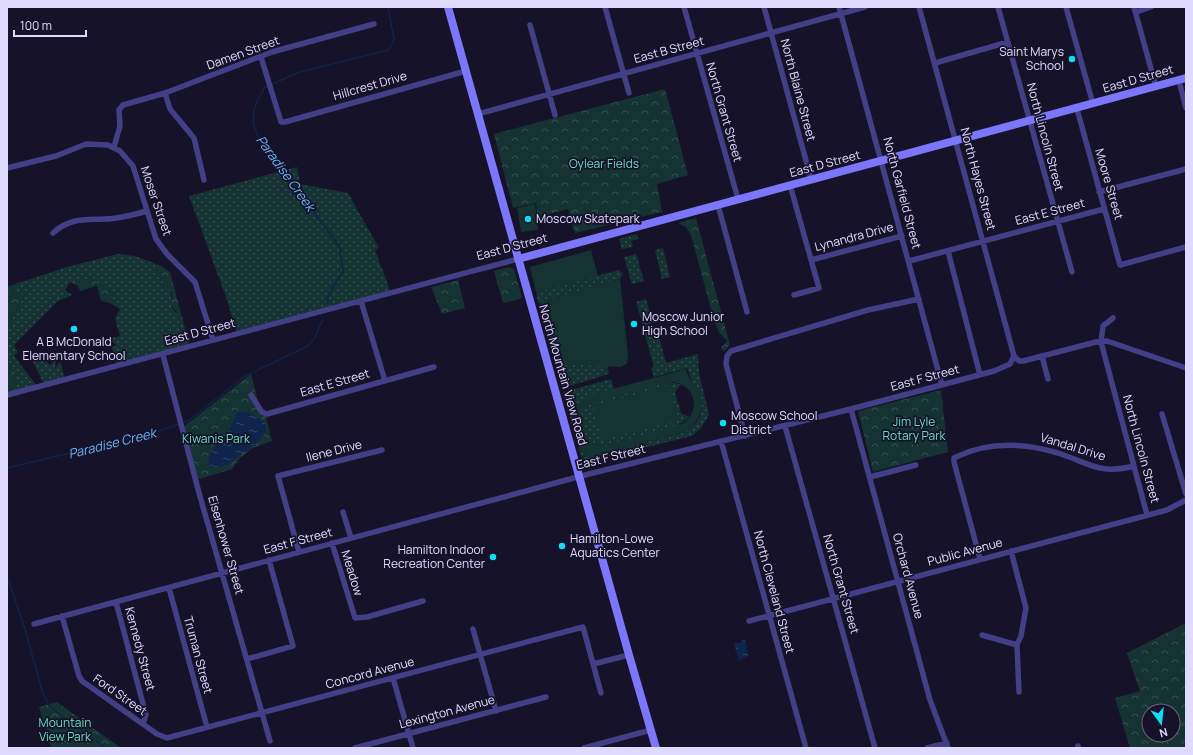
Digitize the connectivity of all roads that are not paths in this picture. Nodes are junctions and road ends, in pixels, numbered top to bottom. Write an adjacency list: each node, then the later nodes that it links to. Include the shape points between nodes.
1 (448, 7): 20 (street, North Mountain View Road)
2 (604, 7): 21 (street)
3 (684, 7): 17 (street, North Grant Street)
4 (764, 7): 15 (street, North Blaine Street)
5 (839, 7): 12 (street, North Garfield Street)
6 (865, 7): 12 (street, East B Street)
7 (919, 7): 19 (street, North Hayes Street)
8 (998, 7): 16 (street, North Lincoln Street)
9 (1066, 7): 27 (street)
10 (1151, 7): 11 (street)
11 (1135, 9): 23 (street)
12 (841, 14): 15 (street, East B Street); 35 (street, North Garfield Street)
13 (374, 24): 18 (street, Damen Street)
14 (530, 26): 26 (street)
15 (772, 33): 17 (street, East B Street); 38 (street, North Blaine Street)
16 (1008, 42): 19 (street); 32 (street, North Lincoln Street)
17 (697, 54): 21 (street, East B Street); 42 (street, North Grant Street)
18 (261, 57): 20 (street, Hillcrest Drive, via 281,122); 24 (street, Damen Street)
19 (935, 63): 33 (street, North Hayes Street)
20 (466, 71): 30 (street, North Mountain View Road)
21 (624, 74): 25 (street); 26 (street, East B Street)
22 (1183, 80): 23 (street, East D Street); 28 (street)
23 (1156, 87): 27 (street, East D Street)
24 (165, 93): 34 (street, Damen Street, via 120,107 119,132); 39 (street, via 170,109 194,138)
25 (629, 93)
26 (549, 95): 30 (street, East B Street); 31 (street)
27 (1093, 104): 29 (street, East D Street)
28 (1186, 108)
29 (1077, 109): 32 (street, East D Street); 41 (street, Moore Street)
30 (478, 114): 52 (street, North Mountain View Road)
31 (555, 115)
32 (1030, 122): 33 (street, East D Street); 46 (street, North Lincoln Street)
33 (956, 142): 35 (street, East D Street); 49 (street, North Hayes Street)
34 (114, 147): 36 (street, via 86,144 56,156); 45 (street, Moser Street, via 125,155 133,166)
35 (882, 161): 38 (street, East D Street); 48 (street, North Garfield Street)
36 (7, 168)
37 (1186, 169): 41 (street, East E Street)
38 (811, 179): 40 (street, East D Street)
39 (204, 180)
40 (790, 185): 42 (street, East D Street); 53 (street)
41 (1100, 192): 44 (street, Moore Street)
42 (738, 199): 43 (street, East D Street)
43 (718, 205): 52 (street, East D Street); 59 (street)
44 (1104, 208): 46 (street, East E Street); 50 (street, Moore Street, via 1120,265)
45 (147, 211): 47 (street, via 116,218 79,219 68,222); 61 (street, Moser Street, via 156,240 195,282)
46 (1058, 222): 49 (street, East E Street); 55 (street, North Lincoln Street)
47 (53, 232)
48 (902, 236): 53 (street, Lynandra Drive); 54 (street, North Garfield Street)
49 (984, 241): 51 (street, East E Street); 64 (street, North Hayes Street)
50 (1186, 247)
51 (948, 251): 54 (street, East E Street); 68 (street)
52 (518, 258): 58 (street, East D Street); 82 (street, North Mountain View Road)
53 (811, 260): 56 (street, via 819,288)
54 (909, 261): 57 (street, North Garfield Street)
55 (1072, 272)
56 (794, 295)
57 (919, 300): 71 (street, North Garfield Street); 77 (street, via 868,310 731,351 726,364)
58 (361, 301): 61 (street, East D Street); 70 (street)
59 (747, 312)
60 (1113, 318): 62 (street, via 1103,326)
61 (213, 340): 63 (street, East D Street)
62 (1102, 342): 65 (street); 67 (street, via 1108,341); 81 (street, North Lincoln Street)
63 (163, 354): 72 (street, East D Street); 94 (street, Eisenhower Street)
64 (1014, 356): 65 (street, via 1018,361); 68 (street, East F Street, via 1006,368)
65 (1042, 356): 69 (street)
66 (434, 367): 70 (street, East E Street)
67 (1186, 368)
68 (980, 375): 71 (street, East F Street)
69 (1048, 379)
70 (385, 381): 73 (street, East E Street, via 266,414)
71 (942, 385): 74 (street, East F Street)
72 (7, 395)
73 (251, 395)
74 (851, 409): 76 (street, East F Street); 83 (street, Orchard Avenue)
75 (1162, 414): 84 (street)
76 (785, 426): 77 (street, East F Street); 97 (street, North Grant Street)
77 (745, 436): 78 (street, East F Street)
78 (721, 442): 82 (street, East F Street); 101 (street, North Cleveland Street)
79 (382, 450): 91 (street, Ilene Drive, via 278,476)
80 (916, 465): 83 (street)
81 (1134, 466): 87 (street, North Lincoln Street); 92 (street, Vandal Drive, via 1101,469 1059,453 1028,445 976,448 956,457 954,462 957,476)
82 (579, 476): 88 (street, East F Street); 108 (street, North Mountain View Road)
83 (870, 477): 95 (street, Orchard Avenue)
84 (1186, 494)
85 (1186, 500): 87 (street, Public Avenue, via 1172,508)
86 (343, 512): 88 (street)
87 (1147, 515): 90 (street, Public Avenue)
88 (351, 538): 89 (street, East F Street)
89 (332, 543): 91 (street, East F Street); 98 (street, Meadow, via 355,618)
90 (1010, 551): 92 (street, Public Avenue); 106 (street, via 1026,608)
91 (298, 552): 93 (street, East F Street)
92 (980, 559): 95 (street, Public Avenue)
93 (269, 560): 94 (street, East F Street); 109 (street, via 293,646)
94 (222, 573): 96 (street, East F Street); 109 (street, Eisenhower Street)
95 (898, 581): 97 (street, Public Avenue); 123 (street, Orchard Avenue, via 930,700)
96 (168, 588): 99 (street, East F Street); 118 (street, Truman Street)
97 (833, 599): 101 (street, Public Avenue); 129 (street, North Grant Street)
98 (423, 601)
99 (116, 602): 100 (street, East F Street); 117 (street, Kennedy Street, via 146,715)
100 (62, 616): 103 (street, East F Street); 117 (street, Ford Street, via 82,681)
101 (769, 616): 102 (street, Public Avenue); 128 (street, North Cleveland Street)
102 (749, 621)
103 (34, 624)
104 (473, 629): 107 (street)
105 (982, 635): 106 (street)
106 (1017, 645): 112 (street)
107 (480, 655): 110 (street, Concord Avenue, via 583,627); 111 (street, Concord Avenue); 115 (street)
108 (629, 655): 110 (street); 119 (street, North Mountain View Road)
109 (247, 659): 116 (street, Eisenhower Street)
110 (593, 664): 113 (street)
111 (394, 678): 116 (street, Concord Avenue); 120 (street)
112 (1019, 692)
113 (601, 694)
114 (546, 697): 115 (street, Lexington Avenue)
115 (496, 711): 120 (street, Lexington Avenue)
116 (262, 713): 118 (street, Concord Avenue); 122 (street, Eisenhower Street)
117 (143, 724): 121 (street, Ford Street)
118 (207, 727): 121 (street, Concord Avenue, via 171,738)
119 (651, 730): 126 (street); 127 (street, North Mountain View Road)
120 (409, 733): 124 (street, Lexington Avenue); 125 (street)
121 (163, 737)
122 (270, 741)
123 (947, 746): 130 (street)
124 (355, 748)
125 (413, 748)
126 (584, 748)
127 (656, 748)
128 (806, 748)
129 (875, 748)
130 (927, 748)

